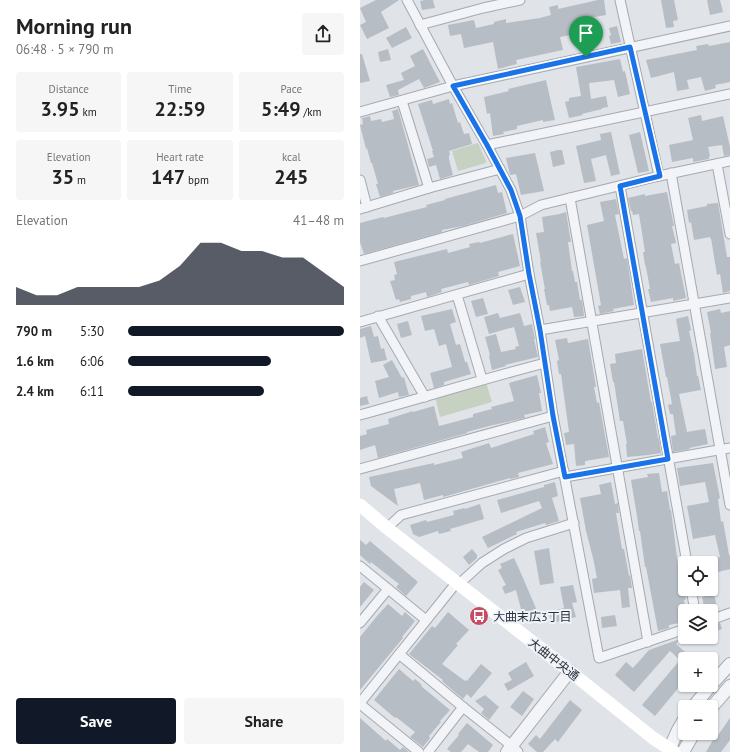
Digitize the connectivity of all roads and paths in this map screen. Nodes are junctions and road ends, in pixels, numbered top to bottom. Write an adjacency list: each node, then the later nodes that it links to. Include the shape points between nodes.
1 (407, 0): 5 (street)
2 (520, 0): 4 (street)
3 (620, 0): 7 (street)
4 (483, 4): 5 (street)
5 (420, 25): 8 (street)
6 (730, 26): 7 (street)
7 (630, 47): 8 (street); 12 (street)
8 (453, 86): 10 (street); 13 (street)
9 (730, 94): 12 (street)
10 (402, 101): 11 (street); 21 (street)
11 (360, 112)
12 (645, 112): 13 (street); 18 (street)
13 (487, 145): 16 (street)
14 (730, 162): 15 (street)
15 (717, 164): 17 (street); 25 (street)
16 (500, 169): 21 (street); 24 (street)
17 (671, 173): 18 (street); 30 (street)
18 (660, 176): 20 (street)
19 (360, 180): 23 (street)
20 (620, 186): 22 (street); 31 (street)
21 (429, 188): 23 (street)
22 (570, 198): 24 (street, via 541,205); 34 (street)
23 (364, 208)
24 (520, 216): 26 (street); 27 (street)
25 (730, 234)
26 (360, 261)
27 (529, 274): 28 (street); 35 (street)
28 (457, 294): 32 (street); 37 (street)
29 (730, 298): 30 (street)
30 (695, 304): 31 (street); 42 (street)
31 (643, 313): 34 (street); 43 (street)
32 (378, 316): 33 (street); 38 (street)
33 (360, 322)
34 (592, 322): 35 (street); 44 (street)
35 (540, 330): 36 (street)
36 (545, 363): 37 (street); 40 (street)
37 (482, 379): 38 (street)
38 (425, 397): 39 (street)
39 (360, 415)
40 (553, 416): 45 (street); 46 (street)
41 (730, 448): 42 (street)
42 (720, 450): 43 (street); 48 (street)
43 (668, 459): 44 (street); 51 (street)
44 (618, 467): 46 (street); 60 (street)
45 (360, 469)
46 (565, 474): 49 (street); 50 (street, via 401,515)
47 (360, 505): 50 (main road, 大曲中央通)
48 (730, 505)
49 (574, 523): 53 (street, via 526,538 504,549); 60 (street, via 599,658)
50 (387, 528): 53 (main road, 大曲中央通)
51 (686, 556)
52 (360, 566): 54 (street)
53 (458, 583): 57 (street); 63 (main road, 大曲中央通)
54 (388, 589): 57 (street); 58 (street)
55 (730, 613): 56 (street)
56 (718, 617)
57 (426, 620): 61 (street)
58 (360, 623)
59 (678, 631): 60 (street)
60 (648, 642)
61 (399, 654): 69 (street); 70 (street)
62 (730, 664): 64 (street)
63 (570, 671): 73 (street); 74 (main road, 大曲中央通)
64 (718, 677)
65 (730, 686): 68 (street)
66 (705, 692): 67 (street)
67 (699, 700)
68 (718, 700)
69 (360, 704): 75 (street)
70 (463, 707): 73 (street); 76 (street)
71 (678, 730): 74 (street)
72 (690, 740): 77 (street)
73 (513, 750)
74 (671, 751)
75 (419, 752)
76 (428, 752)
77 (683, 752)

